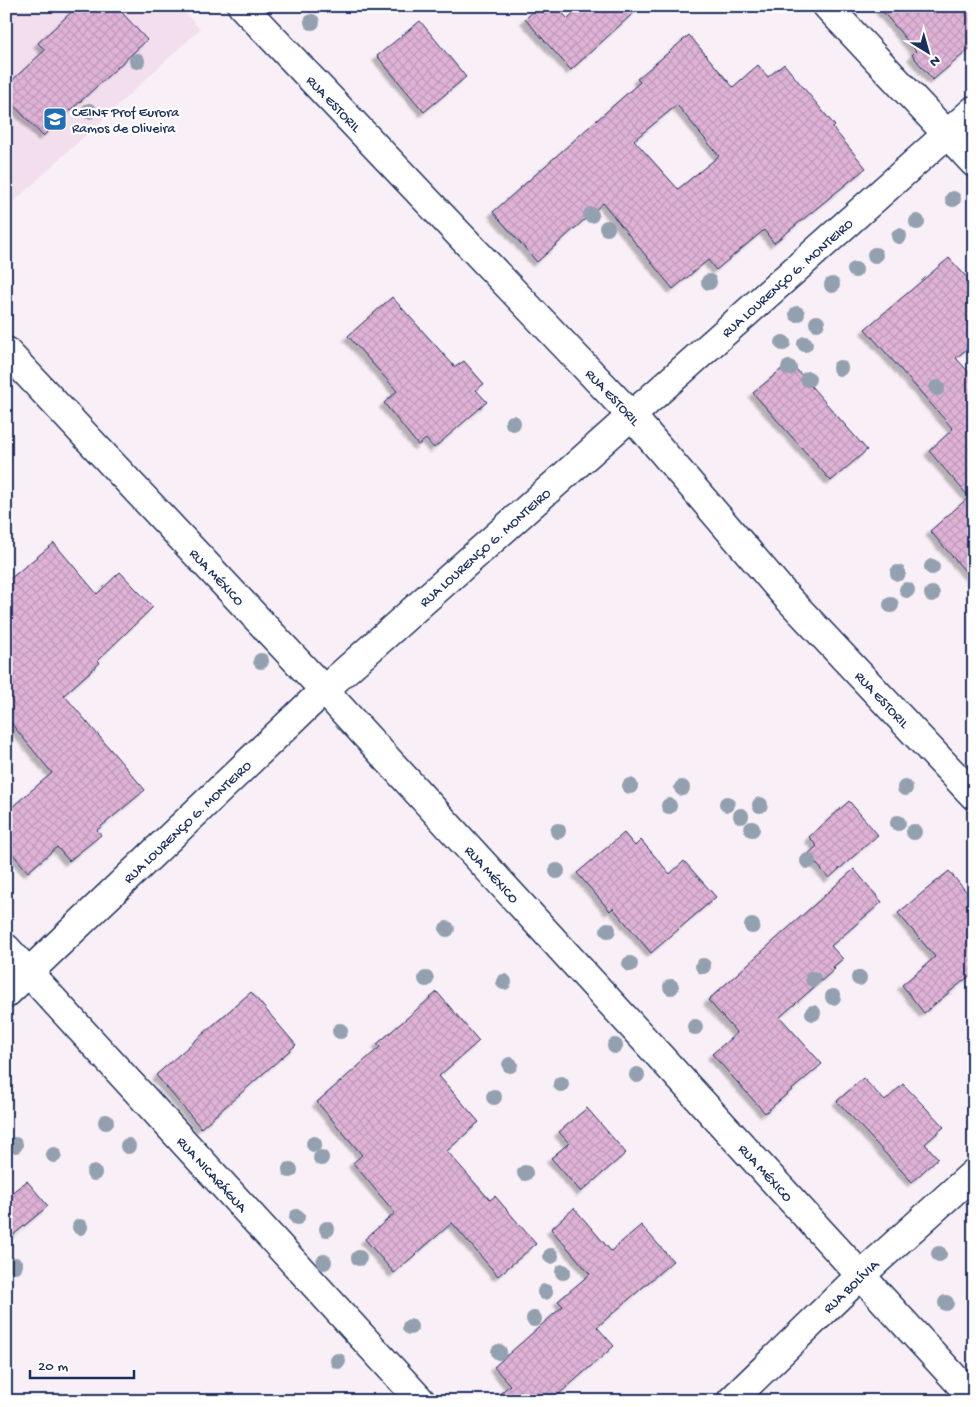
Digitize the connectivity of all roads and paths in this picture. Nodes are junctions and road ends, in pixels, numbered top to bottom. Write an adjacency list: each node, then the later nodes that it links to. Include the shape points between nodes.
1 (242, 6): 7 (street, RUA ESTORIL)
2 (827, 6): 4 (street)
3 (974, 110): 4 (street, RUA LOURENÇO G. MONTEIRO)
4 (948, 134): 5 (street); 7 (street, RUA LOURENÇO G. MONTEIRO)
5 (974, 162)
6 (6, 352): 8 (street, RUA MÉXICO)
7 (631, 415): 8 (street, RUA LOURENÇO G. MONTEIRO); 9 (street, RUA ESTORIL, via 785,595)
8 (324, 690): 11 (street, RUA LOURENÇO G. MONTEIRO); 14 (street, RUA MÉXICO)
9 (974, 796)
10 (6, 948): 11 (street, RUA NICARÁGUA)
11 (30, 973): 12 (street, RUA LOURENÇO G. MONTEIRO); 16 (street, RUA NICARÁGUA)
12 (6, 994)
13 (974, 1174): 14 (street, RUA BOLÍVIA)
14 (861, 1276): 15 (street, RUA MÉXICO); 17 (street, RUA BOLÍVIA)
15 (974, 1399)
16 (420, 1401)
17 (731, 1401)

